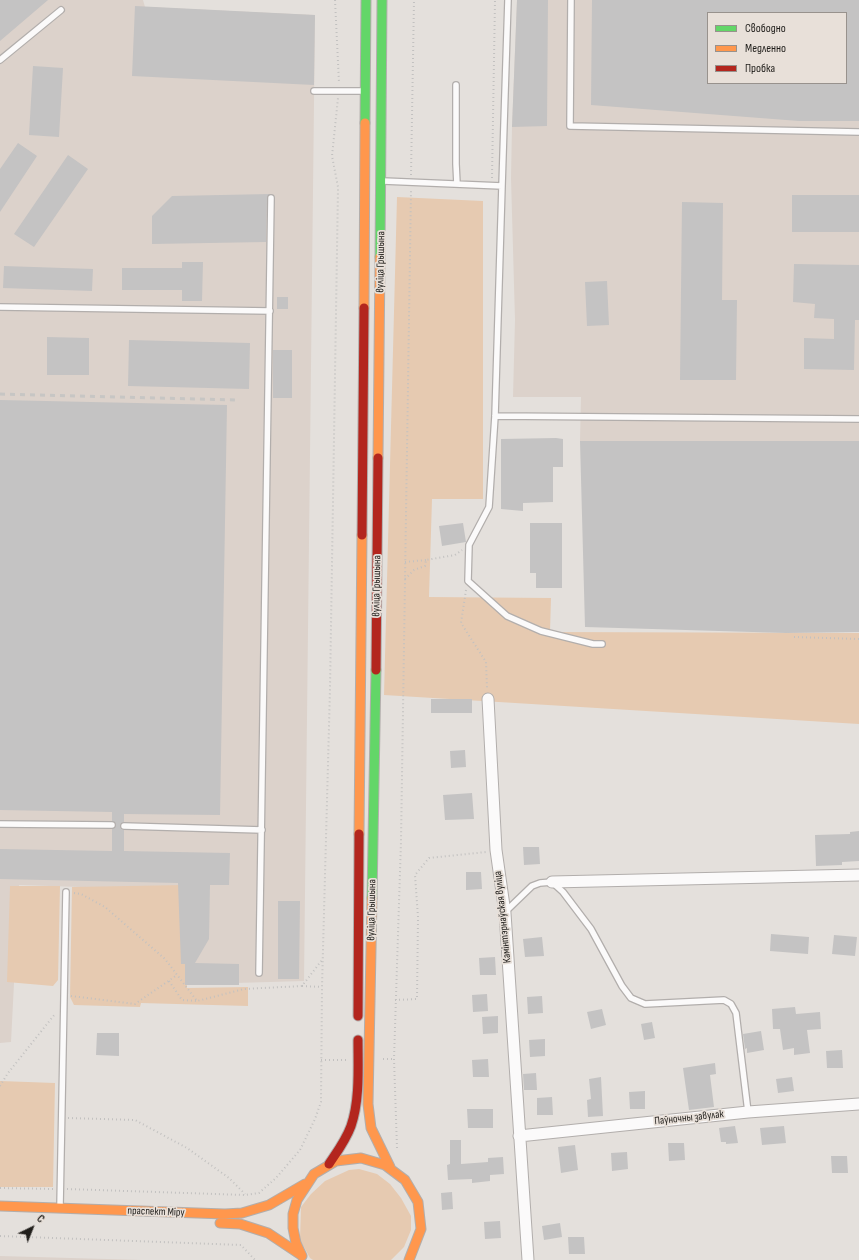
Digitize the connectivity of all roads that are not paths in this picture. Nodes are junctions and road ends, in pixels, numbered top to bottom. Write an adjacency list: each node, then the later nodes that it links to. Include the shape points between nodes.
1 (366, 0): 9 (main road, вуліца Грышына)
2 (382, 0): 9 (main road, вуліца Грышына)
3 (508, 0): 13 (lane)
4 (571, 0): 10 (lane, via 570,126)
5 (61, 10): 6 (lane)
6 (0, 60)
7 (456, 85): 12 (lane)
8 (314, 91): 9 (lane)
9 (373, 91): 11 (main road, вуліца Грышына); 11 (main road, вуліца Грышына)
10 (859, 132)
11 (373, 181): 12 (lane); 33 (main road, вуліца Грышына, via 355,1102 351,1126); 34 (main road, вуліца Грышына, via 373,843 368,1104 371,1128)
12 (457, 184): 13 (lane)
13 (502, 186): 17 (lane)
14 (271, 198): 16 (lane)
15 (0, 307): 16 (lane)
16 (270, 311): 24 (lane)
17 (495, 416): 18 (lane); 19 (lane, via 489,507 469,545 468,581 507,616 542,631)
18 (859, 419)
19 (602, 644)
20 (488, 699): 28 (street, Камінтэрнаўская вуліца, via 496,850)
21 (0, 824): 22 (lane)
22 (112, 825)
23 (124, 826): 24 (lane)
24 (262, 830): 29 (lane)
25 (859, 875): 26 (street)
26 (552, 882): 28 (lane, via 540,882 532,886); 31 (lane, via 563,892 591,929 622,986 632,998 645,1004 724,1000 731,1004 736,1013)
27 (66, 892): 37 (lane)
28 (505, 913): 32 (street, Камінтэрнаўская вуліца)
29 (259, 973)
30 (859, 1104): 31 (street, Паўночны завулак)
31 (748, 1112): 32 (street, Паўночны завулак)
32 (519, 1136): 41 (street, Камінтэрнаўская вуліца)
33 (329, 1164): 34 (main road, via 339,1160 360,1158 381,1162); 35 (main road)
34 (390, 1167): 40 (main road, via 413,1190 420,1210 418,1241)
35 (305, 1184): 37 (main road, праспект Міру, via 269,1205 242,1213); 39 (main road, via 295,1203 292,1224)
36 (0, 1206): 37 (main road, праспект Міру)
37 (60, 1208)
38 (214, 1223): 39 (main road, via 240,1224 268,1233)
39 (303, 1257)
40 (409, 1260)
41 (528, 1260)

